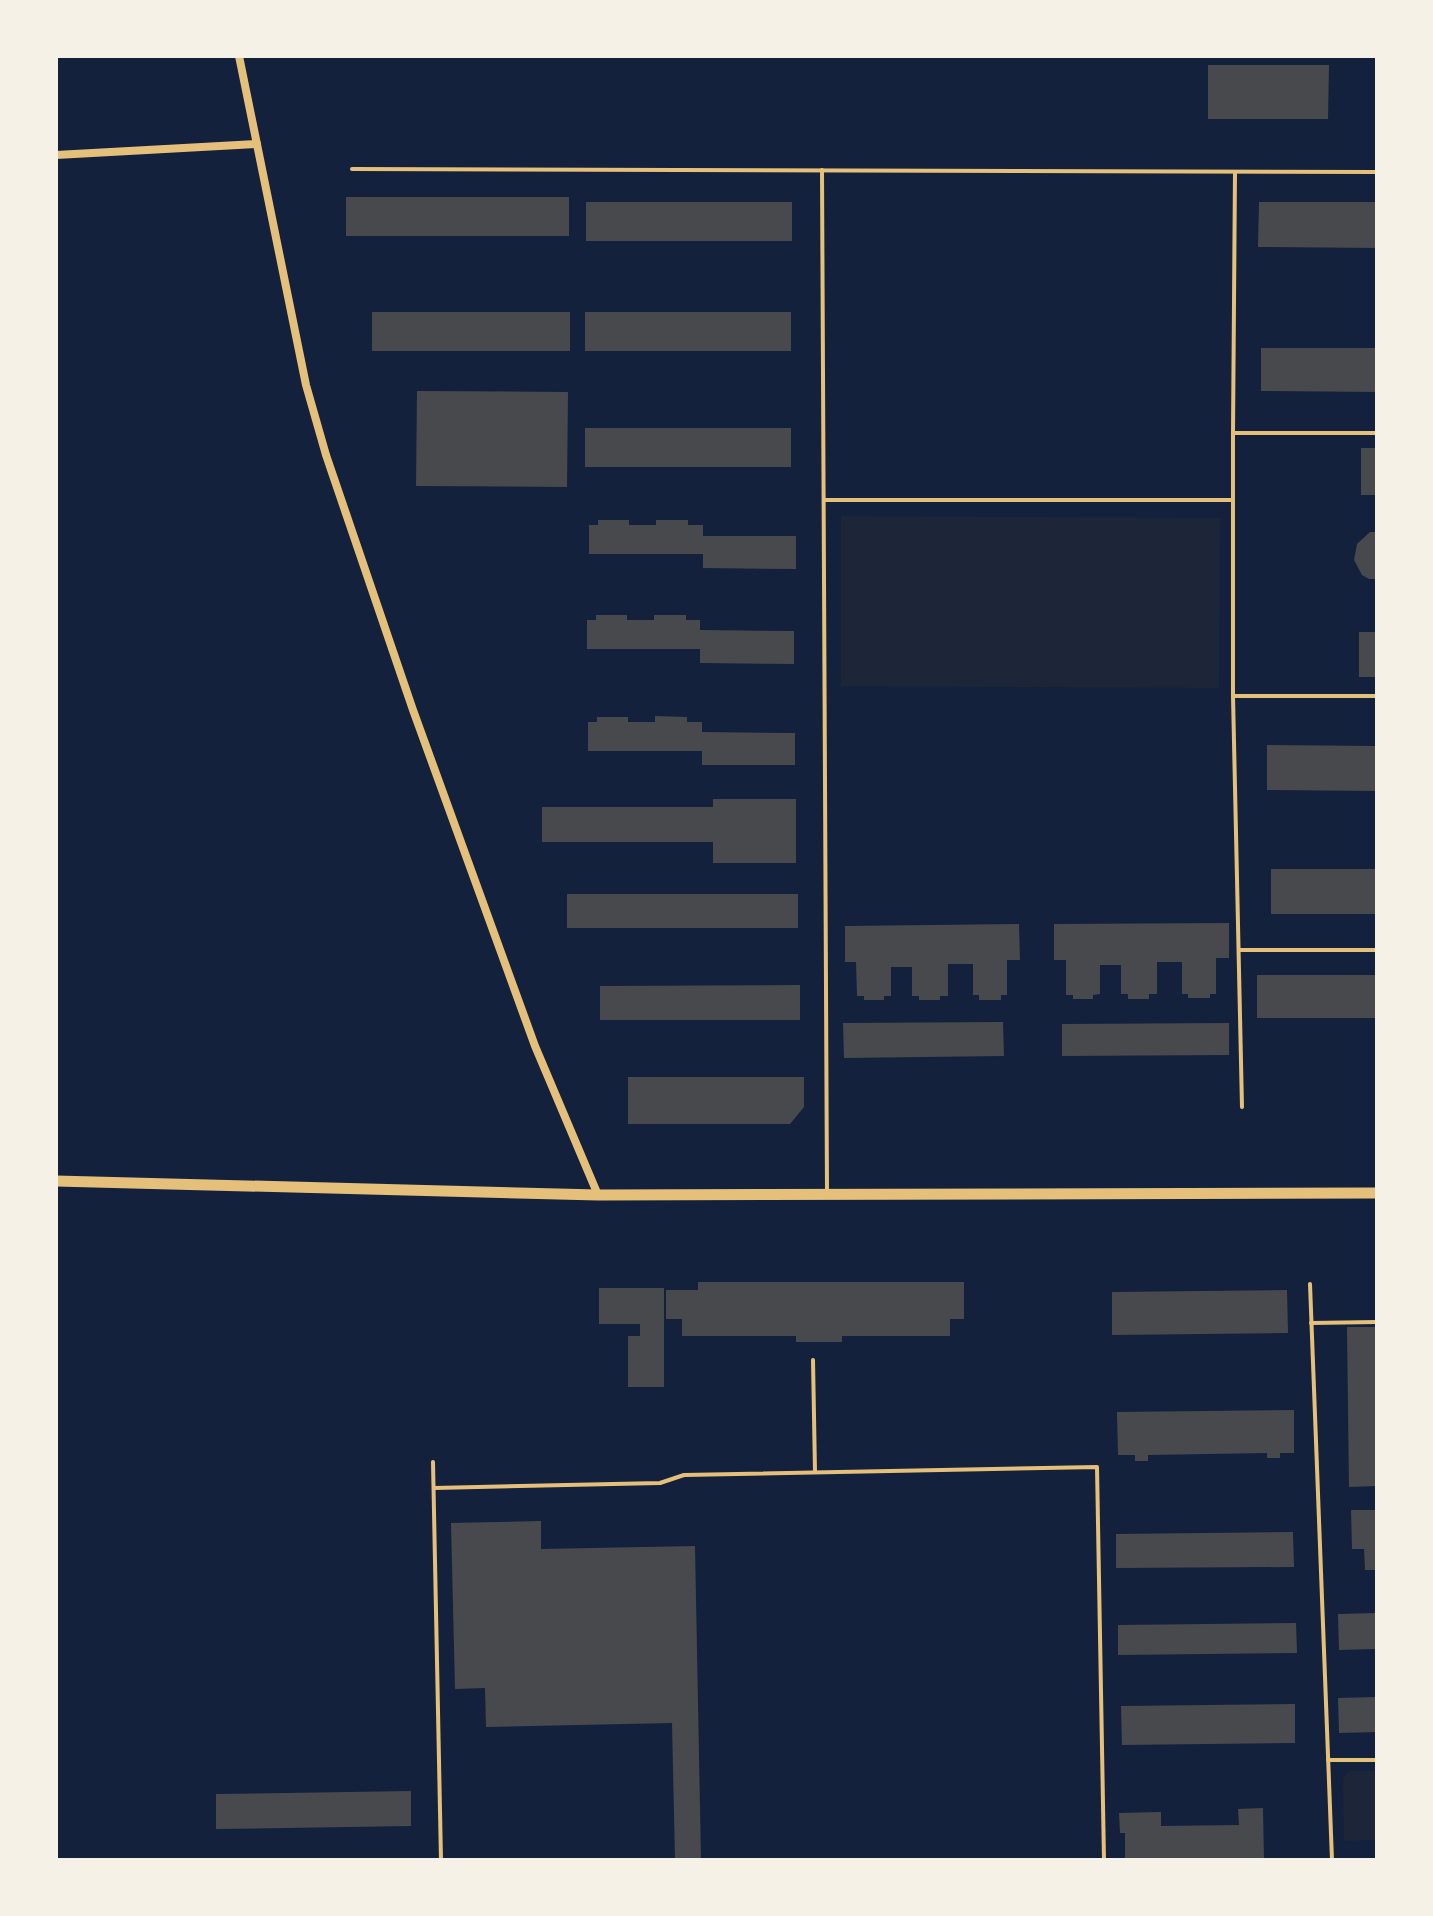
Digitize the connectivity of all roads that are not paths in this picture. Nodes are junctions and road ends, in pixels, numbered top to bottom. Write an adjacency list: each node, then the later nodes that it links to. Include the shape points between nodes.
1 (239, 56): 2 (street)
2 (257, 144): 3 (street); 20 (street, via 306,385 326,455 529,1032)
3 (56, 155)
4 (352, 169): 5 (lane)
5 (822, 170): 6 (lane); 10 (lane)
6 (1235, 172): 7 (lane); 8 (lane)
7 (1377, 172)
8 (1233, 433): 9 (lane); 11 (lane)
9 (1377, 433)
10 (824, 500): 11 (lane); 19 (lane)
11 (1233, 500): 12 (lane)
12 (1233, 696): 13 (lane); 14 (lane)
13 (1377, 696)
14 (1238, 950): 15 (lane); 16 (lane)
15 (1377, 950)
16 (1242, 1107)
17 (56, 1181): 20 (street)
18 (1377, 1193): 19 (street)
19 (827, 1194): 20 (street)
20 (598, 1195)
21 (1310, 1284): 23 (lane)
22 (1377, 1322): 23 (lane)
23 (1311, 1323): 28 (lane)
24 (813, 1360): 26 (lane)
25 (433, 1462): 27 (lane)
26 (815, 1472): 27 (lane, via 684,1475 660,1483); 31 (lane, via 1097,1467)
27 (434, 1488): 30 (lane)
28 (1328, 1760): 29 (lane); 32 (lane)
29 (1377, 1760)
30 (441, 1860)
31 (1104, 1860)
32 (1332, 1860)

